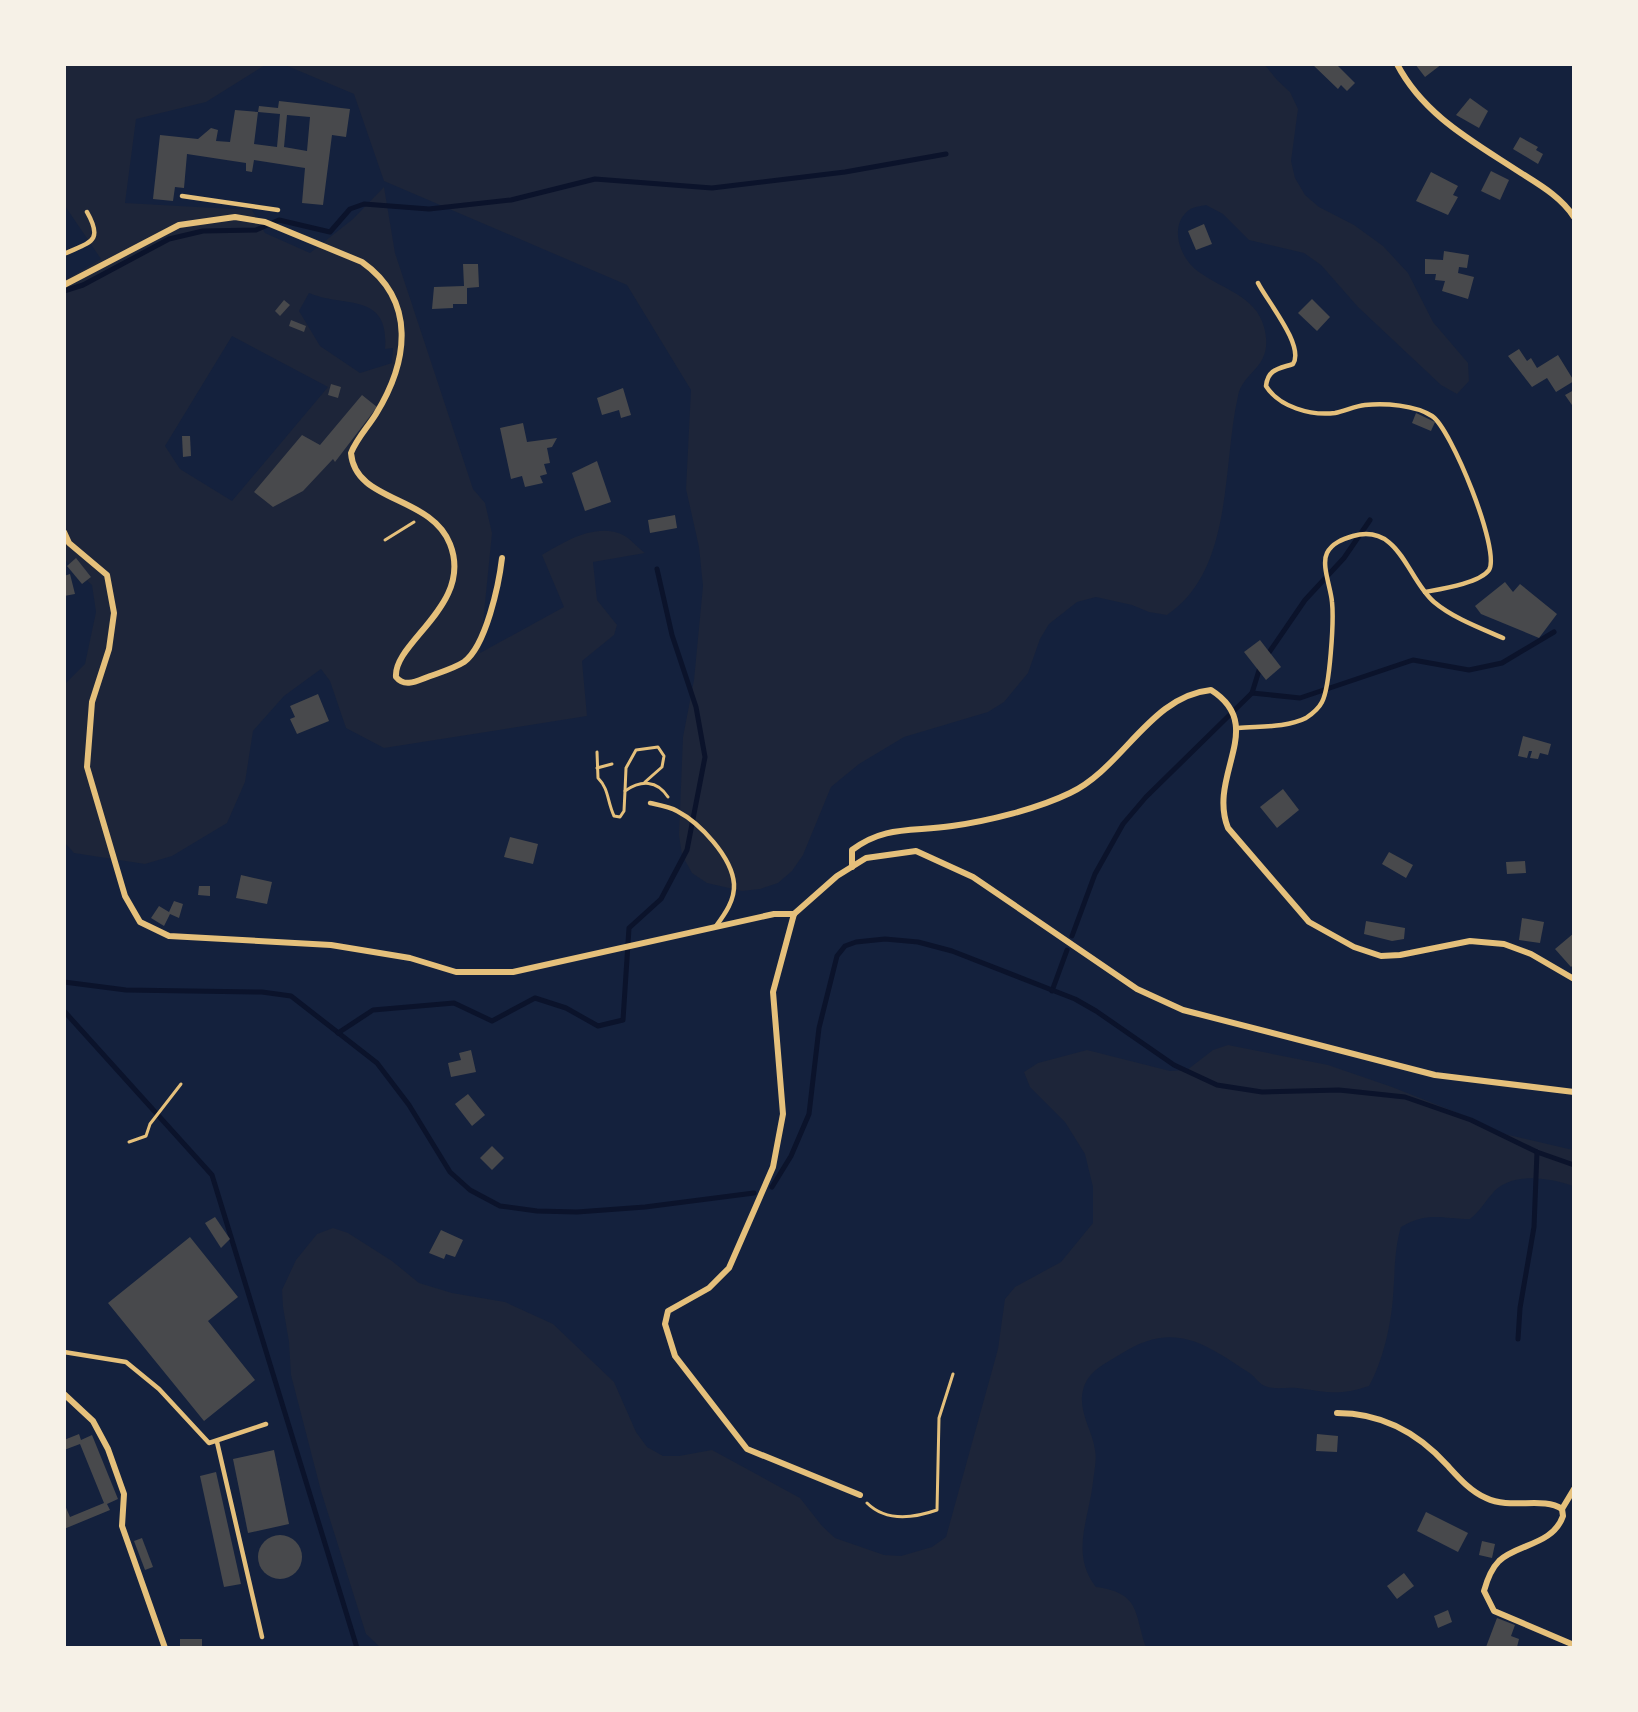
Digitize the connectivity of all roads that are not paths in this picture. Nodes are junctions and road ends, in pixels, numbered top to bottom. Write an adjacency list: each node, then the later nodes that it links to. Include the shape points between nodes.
1 (1397, 64): 5 (street, via 1413,92 1447,125 1548,190)
2 (182, 196): 3 (lane)
3 (278, 210)
4 (87, 212): 6 (lane, via 96,234 92,242)
5 (1574, 217)
6 (64, 254)
7 (1258, 283): 11 (lane, via 1286,327 1296,353 1293,364 1267,375 1269,391 1293,407 1320,413 1365,405 1413,408 1437,420 1449,439 1482,519 1492,564 1479,578)
8 (64, 285): 10 (street, via 179,225 235,217 265,222 362,262 375,272 393,299 404,328 403,346 377,413 356,441 351,459 366,485 426,515 450,544 454,566 452,586 397,665 396,677 400,682 417,681 466,661 488,623)
9 (64, 532): 17 (street, via 69,543 107,575 109,585 114,613 109,649 92,702 87,767 125,896 140,922 169,936 331,945 410,958 456,972 513,972)
10 (502, 558)
11 (1425, 592): 12 (lane, via 1466,621); 13 (lane, via 1401,553 1381,537 1359,534 1334,544 1325,564 1333,605 1330,659 1322,702 1302,720)
12 (1503, 638)
13 (1238, 728): 15 (street, via 1223,697 1211,690 1198,691 1166,708 1086,785 1033,807 953,826 886,831 852,850); 18 (street, via 1226,773 1222,814 1237,840 1309,922 1354,947 1381,956 1470,941 1504,944 1531,954)
14 (650, 803): 17 (lane, via 677,811 709,836 729,864 734,884 732,896)
15 (852, 867): 16 (street); 19 (street, via 866,858 916,851 973,877 1137,989 1183,1010 1435,1074)
16 (794, 914): 17 (street, via 774,914); 26 (street, via 773,992 783,1114 773,1167 729,1268 709,1288 669,1311 665,1324 675,1356 747,1449)
17 (716, 926)
18 (1574, 979)
19 (1574, 1092)
20 (64, 1352): 24 (lane, via 126,1362 159,1389 207,1442)
21 (64, 1394): 30 (street, via 93,1421 108,1449 124,1494 122,1526)
22 (1337, 1413): 27 (street, via 1383,1419 1404,1428 1483,1497 1512,1505 1548,1502)
23 (266, 1424): 24 (lane)
24 (217, 1442): 28 (lane)
25 (1574, 1489): 27 (street)
26 (860, 1495)
27 (1562, 1509): 29 (street, via 1563,1516 1556,1528 1501,1560 1488,1577 1484,1591 1494,1611)
28 (262, 1637)
29 (1574, 1645)
30 (165, 1647)

